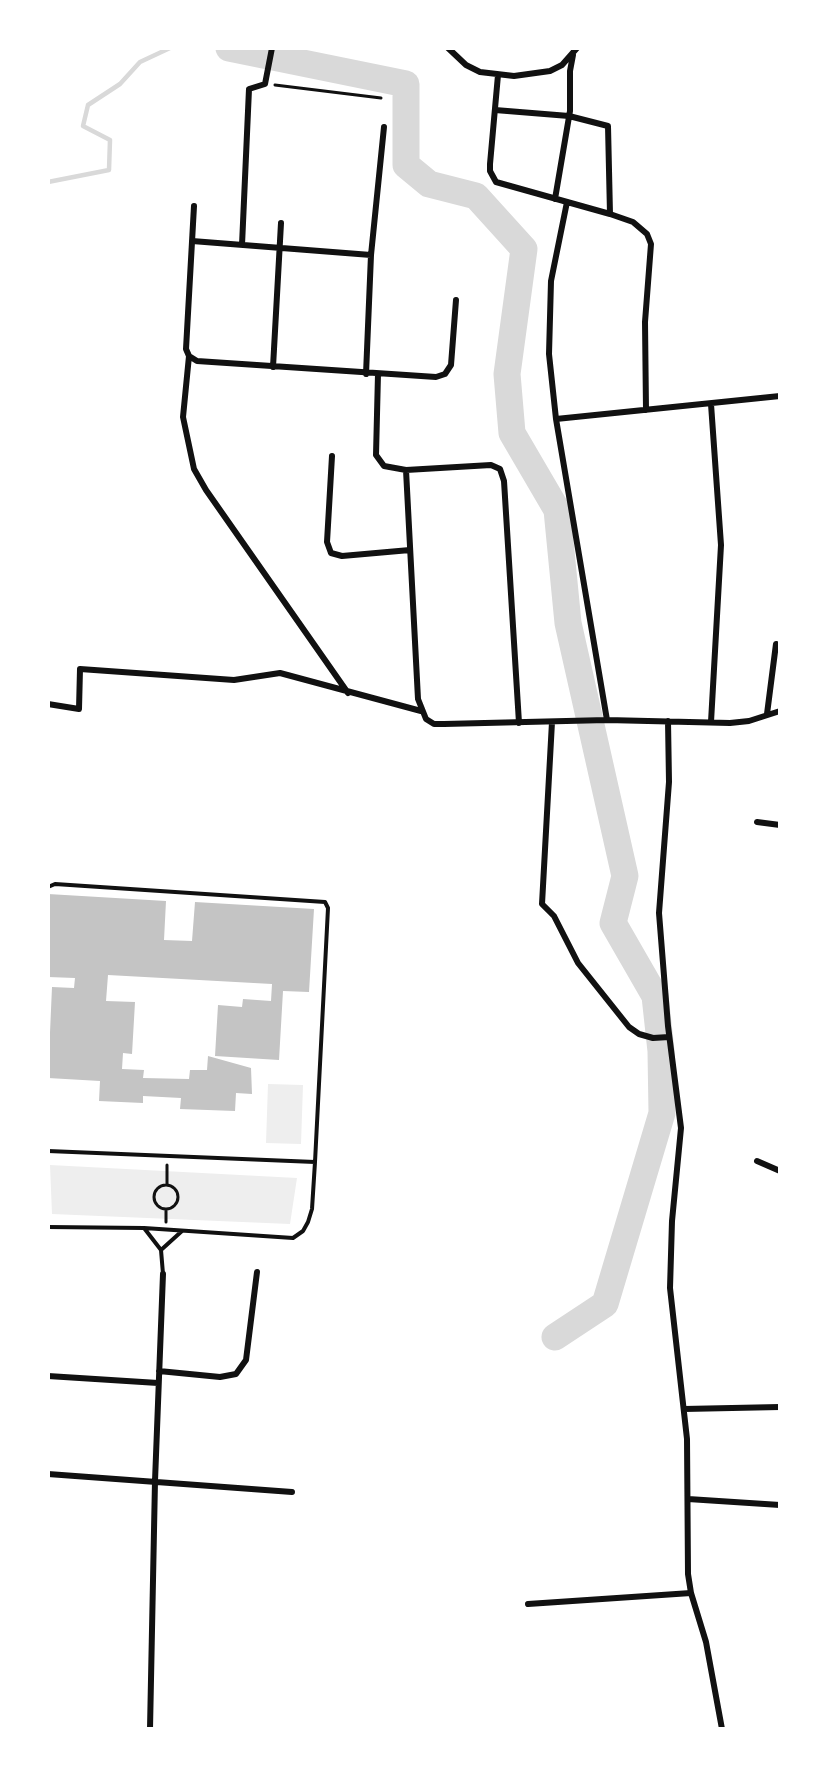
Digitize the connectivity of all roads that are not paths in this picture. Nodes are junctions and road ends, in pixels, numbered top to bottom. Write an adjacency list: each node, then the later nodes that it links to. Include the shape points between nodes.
1 (272, 48): 14 (street, via 265,84 249,88)
2 (448, 48): 4 (street, via 480,72)
3 (575, 51): 4 (street, via 550,71); 6 (street, via 570,71)
4 (498, 75): 5 (street)
5 (495, 110): 6 (street); 8 (street, via 492,177 503,186)
6 (569, 116): 8 (street); 11 (street, via 608,126)
7 (384, 127): 16 (street)
8 (555, 200): 9 (street)
9 (567, 202): 11 (street); 25 (street, via 553,263 549,303 549,354)
10 (194, 206): 13 (street)
11 (610, 214): 24 (street, via 633,222 647,234 651,244 645,322)
12 (281, 223): 15 (street)
13 (192, 241): 14 (street); 18 (street, via 185,336)
14 (242, 245): 15 (street)
15 (280, 248): 16 (street); 19 (street)
16 (372, 255): 20 (street)
17 (456, 300): 21 (street, via 454,352 445,374)
18 (189, 356): 19 (street, via 197,361); 30 (street, via 183,417 194,469)
19 (273, 367): 20 (street)
20 (366, 374): 21 (street)
21 (378, 375): 27 (street, via 376,455 384,466)
22 (780, 396): 23 (street)
23 (711, 404): 24 (street); 38 (street, via 721,545)
24 (646, 410): 25 (street)
25 (556, 419): 35 (street)
26 (332, 456): 28 (street, via 327,542 332,553 342,556)
27 (406, 470): 28 (street); 39 (street, via 491,465 500,469 505,492)
28 (410, 550): 32 (street)
29 (776, 644): 34 (street)
30 (348, 693): 31 (street, via 280,673 234,680 80,669 79,709); 32 (street)
31 (48, 705)
32 (421, 711): 39 (street, via 434,724)
33 (780, 711): 34 (street)
34 (767, 714): 38 (street, via 740,723)
35 (604, 720): 36 (street); 37 (street)
36 (668, 721): 38 (street); 43 (street, via 669,782 659,913)
37 (552, 722): 39 (street); 43 (street, via 542,904 554,916 578,963 628,1027 639,1034)
38 (711, 722)
39 (519, 723)
40 (757, 822): 41 (street)
41 (780, 825)
42 (48, 887): 46 (lane, via 55,884 325,902 328,908)
43 (666, 1038): 58 (street, via 681,1128 670,1288)
44 (48, 1151): 46 (lane)
45 (757, 1161): 47 (street)
46 (315, 1162): 50 (lane, via 308,1222 293,1239)
47 (780, 1171)
48 (48, 1227): 49 (lane)
49 (144, 1228): 50 (lane); 51 (lane)
50 (182, 1231): 51 (lane)
51 (161, 1250): 53 (lane)
52 (257, 1272): 54 (street, via 246,1360 236,1374 220,1377)
53 (163, 1275): 54 (street)
54 (159, 1371): 56 (street)
55 (48, 1376): 56 (street)
56 (158, 1383): 60 (street)
57 (780, 1407): 58 (street)
58 (684, 1409): 62 (street)
59 (48, 1474): 60 (street)
60 (154, 1481): 61 (street); 66 (street)
61 (292, 1492)
62 (688, 1499): 63 (street); 64 (street)
63 (780, 1505)
64 (691, 1593): 65 (street); 67 (street, via 706,1642)
65 (528, 1604)
66 (150, 1729)
67 (722, 1729)

